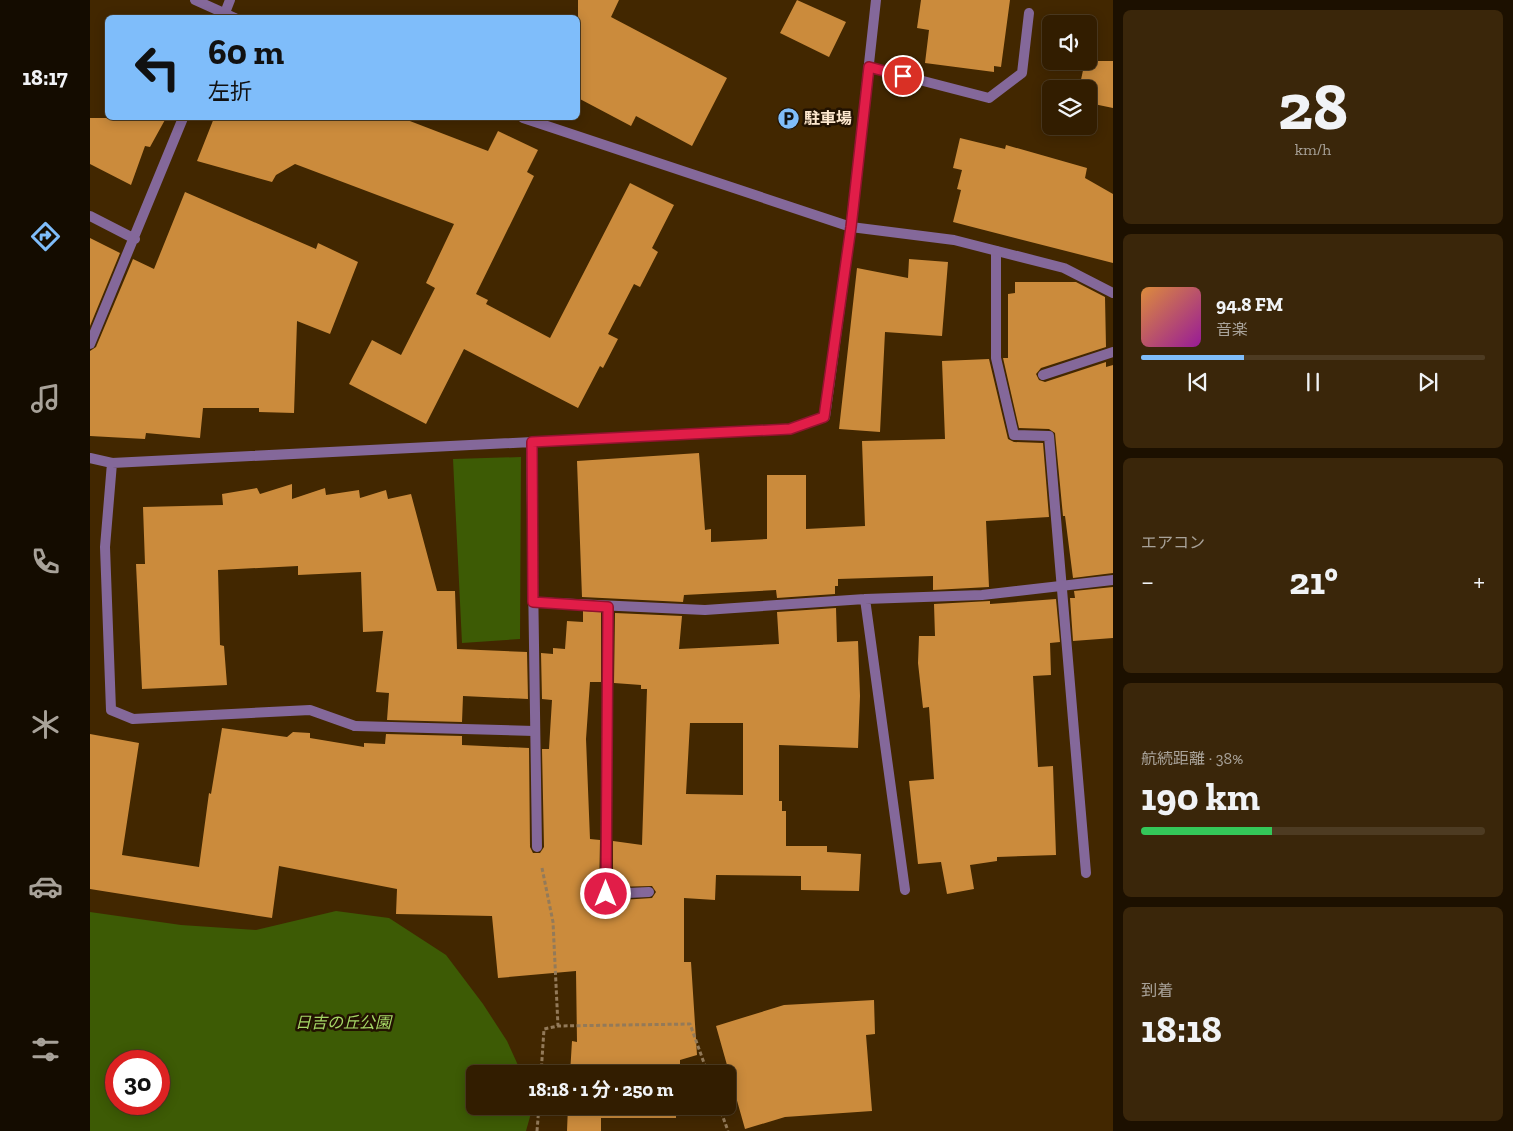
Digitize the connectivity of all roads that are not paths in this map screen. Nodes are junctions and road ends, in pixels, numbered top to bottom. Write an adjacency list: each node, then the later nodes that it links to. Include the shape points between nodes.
1 (195, 0): 5 (street)
2 (230, 0): 6 (street)
3 (876, 0): 7 (street)
4 (1029, 13): 7 (street, via 1022,73 989,98)
5 (221, 15)
6 (223, 15)
7 (869, 67): 11 (street)
8 (182, 120): 12 (street)
9 (529, 120): 11 (street)
10 (90, 216): 12 (street)
11 (851, 227): 13 (street, via 954,240); 18 (street, via 824,417 790,429)
12 (135, 239): 15 (street)
13 (996, 251): 14 (street, via 1064,268); 22 (street, via 996,358 1014,435 1049,436)
14 (1113, 293)
15 (90, 344)
16 (1113, 352): 17 (street)
17 (1043, 375)
18 (532, 442): 20 (street); 24 (street)
19 (90, 458): 20 (street)
20 (112, 462): 26 (street, via 105,547 111,710 133,719 310,710 355,726)
21 (1113, 580): 22 (street)
22 (1062, 586): 23 (street, via 982,595); 28 (street)
23 (866, 599): 25 (street, via 705,610); 29 (street)
24 (533, 602): 25 (street); 26 (street)
25 (608, 607): 30 (street, via 606,894)
26 (534, 731): 27 (street)
27 (537, 847)
28 (1086, 873)
29 (905, 890)
30 (649, 892)

